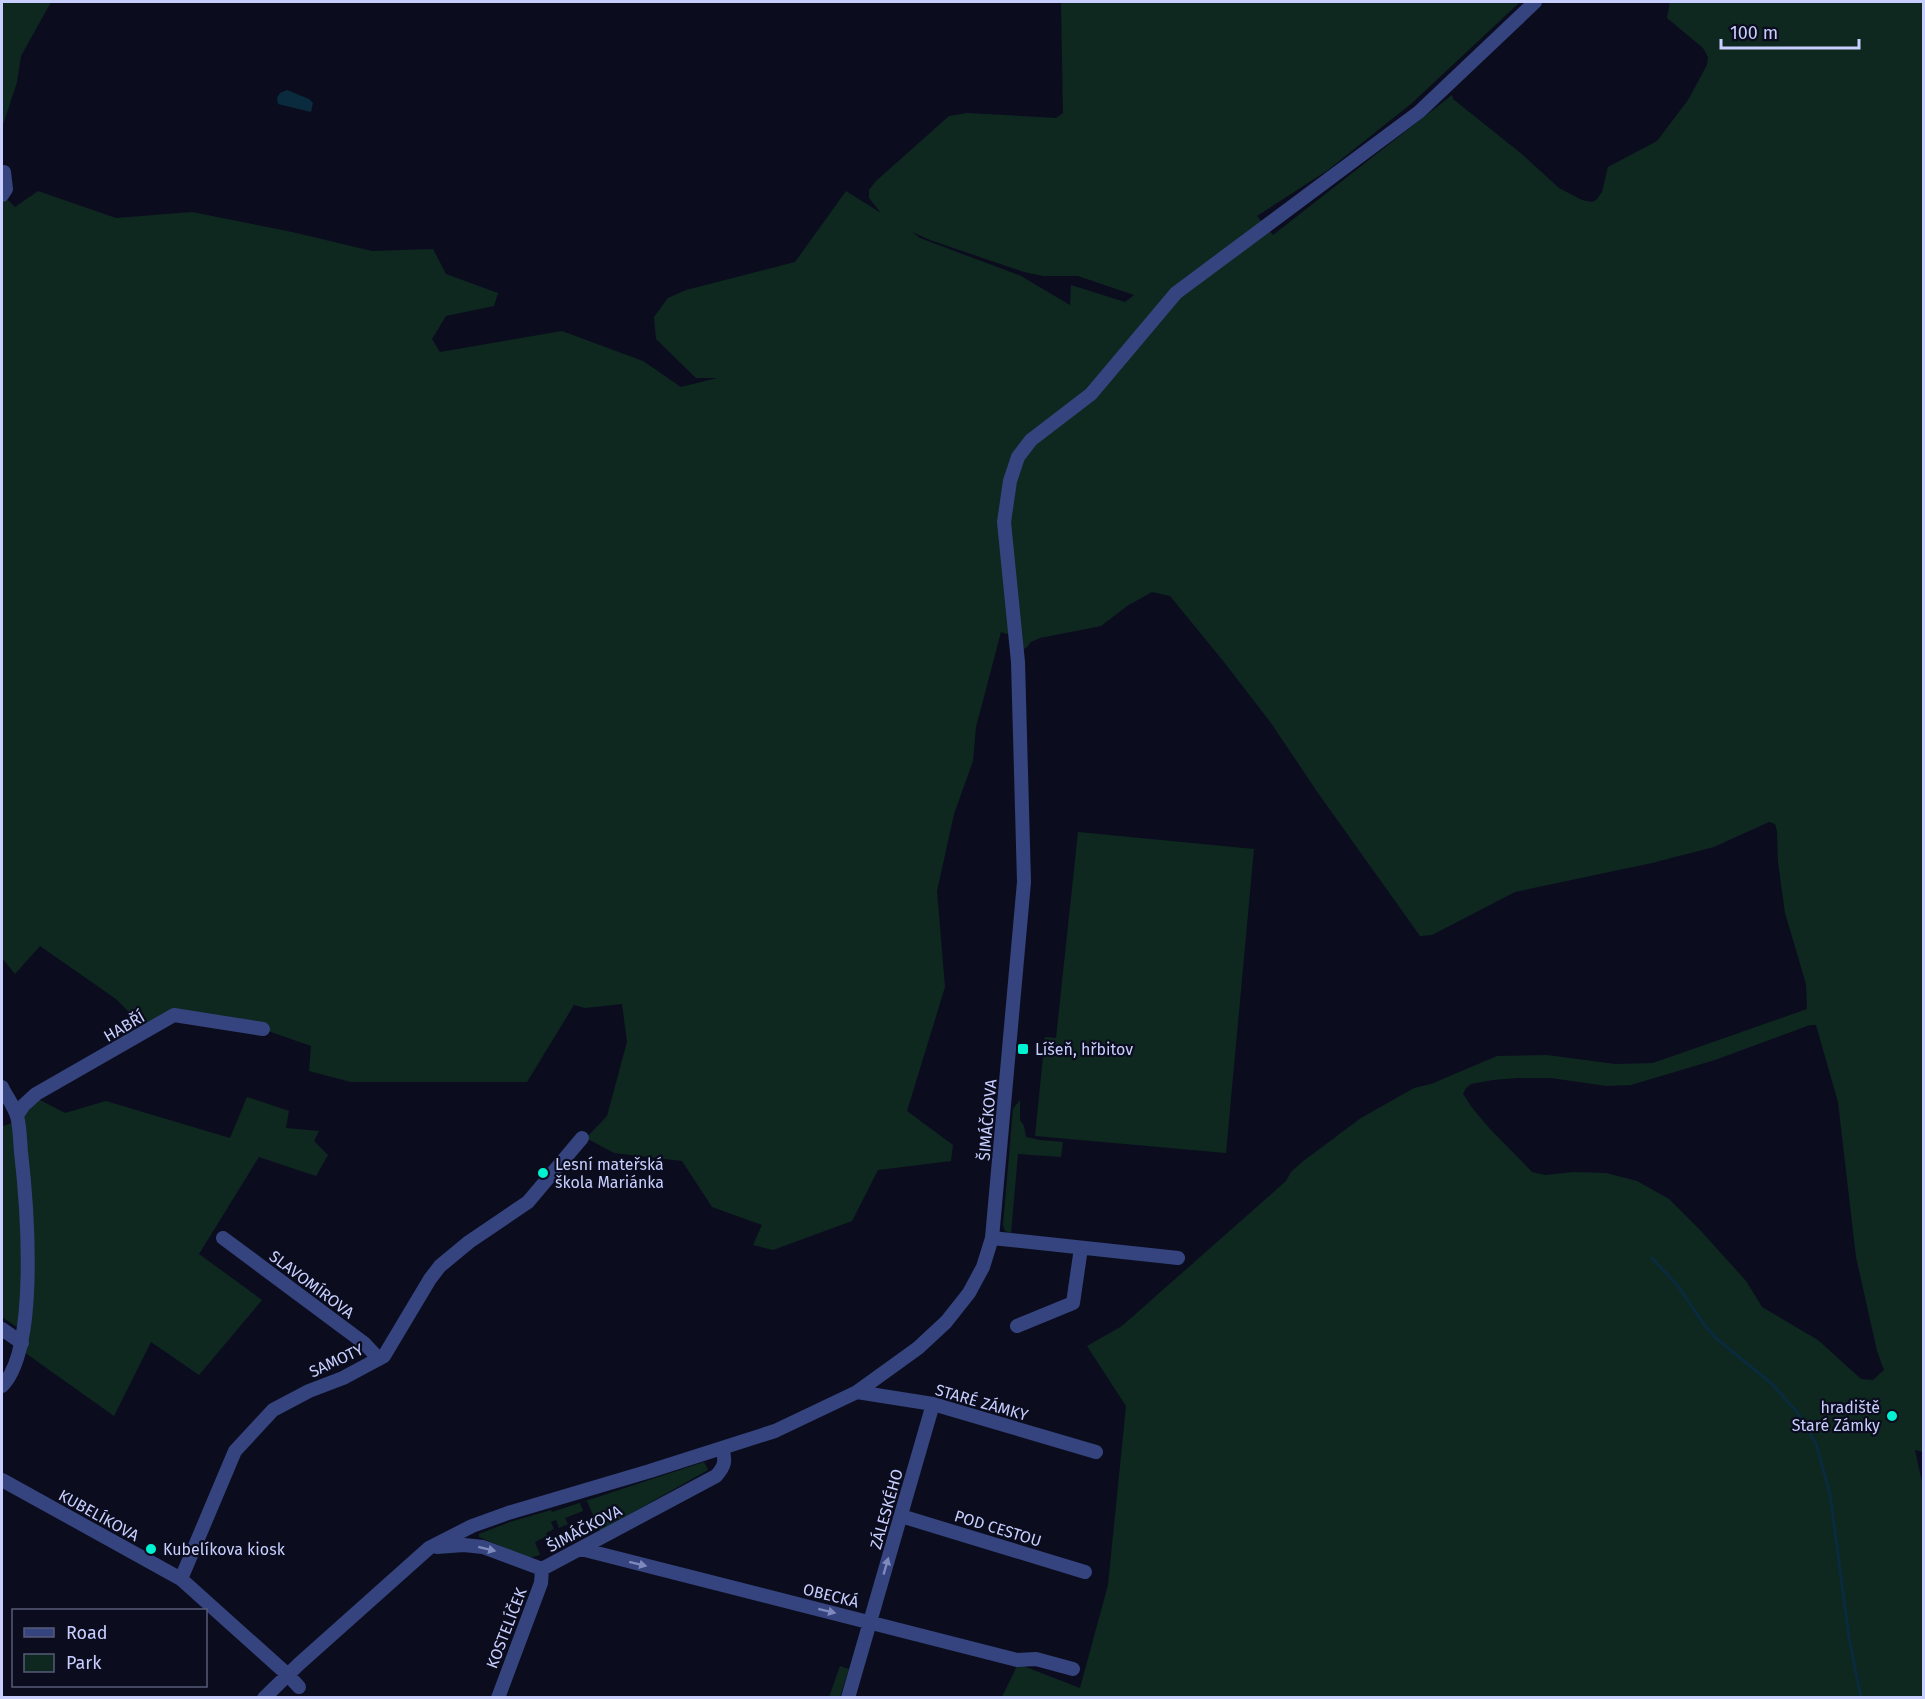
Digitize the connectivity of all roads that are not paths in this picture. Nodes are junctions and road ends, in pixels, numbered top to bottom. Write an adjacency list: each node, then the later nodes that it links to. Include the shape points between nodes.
1 (1535, 2): 9 (street, ŠIMÁČKOVA, via 1419,112 1176,293 1091,394 1031,440 1018,457 1004,522 1017,650 1024,882)
2 (2, 172): 3 (street, via 6,189)
3 (2, 195)
4 (263, 1029): 6 (street, HABŘÍ, via 174,1016 36,1095)
5 (2, 1087): 6 (street)
6 (17, 1115): 14 (street, via 28,1232)
7 (582, 1138): 15 (street, SAMOTY, via 528,1202 440,1266)
8 (223, 1238): 15 (street, SLAVOMÍROVA, via 364,1343)
9 (992, 1238): 10 (street); 17 (street, ŠIMÁČKOVA, via 969,1293 946,1322 918,1348)
10 (1081, 1248): 11 (street); 12 (street, via 1073,1303)
11 (1178, 1258)
12 (1017, 1326)
13 (2, 1329): 14 (street)
14 (21, 1342): 16 (street, via 14,1368)
15 (379, 1359): 27 (street, SAMOTY, via 273,1410 235,1451)
16 (2, 1386)
17 (856, 1392): 18 (street, STARÉ ZÁMKY); 19 (street, ŠIMÁČKOVA, via 782,1429)
18 (933, 1404): 20 (street, STARÉ ZÁMKY); 22 (street, ZÁLESKÉHO)
19 (722, 1448): 23 (street, ŠIMÁČKOVA, via 508,1513); 24 (street, ŠIMÁČKOVA, via 726,1460 716,1476)
20 (1096, 1452)
21 (2, 1480): 27 (street, KUBELÍKOVA)
22 (901, 1515): 26 (street, POD CESTOU); 28 (street, ZÁLESKÉHO, one-way to 22)
23 (429, 1548): 25 (street, ŠIMÁČKOVA, one-way to 25, via 483,1547); 30 (street, ŠIMÁČKOVA)
24 (581, 1550): 25 (street, ŠIMÁČKOVA); 28 (street, OBECKÁ, one-way to 28)
25 (542, 1569): 33 (street, KOSTELÍČEK, via 541,1583)
26 (1085, 1572)
27 (181, 1579): 30 (street, KUBELÍKOVA)
28 (870, 1622): 29 (street, OBECKÁ, via 1017,1660 1036,1659); 34 (street, ZÁLESKÉHO)
29 (1073, 1669)
30 (288, 1676): 31 (street, KUBELÍKOVA); 32 (street, ŠIMÁČKOVA)
31 (299, 1687)
32 (264, 1698)
33 (498, 1698)
34 (848, 1698)

